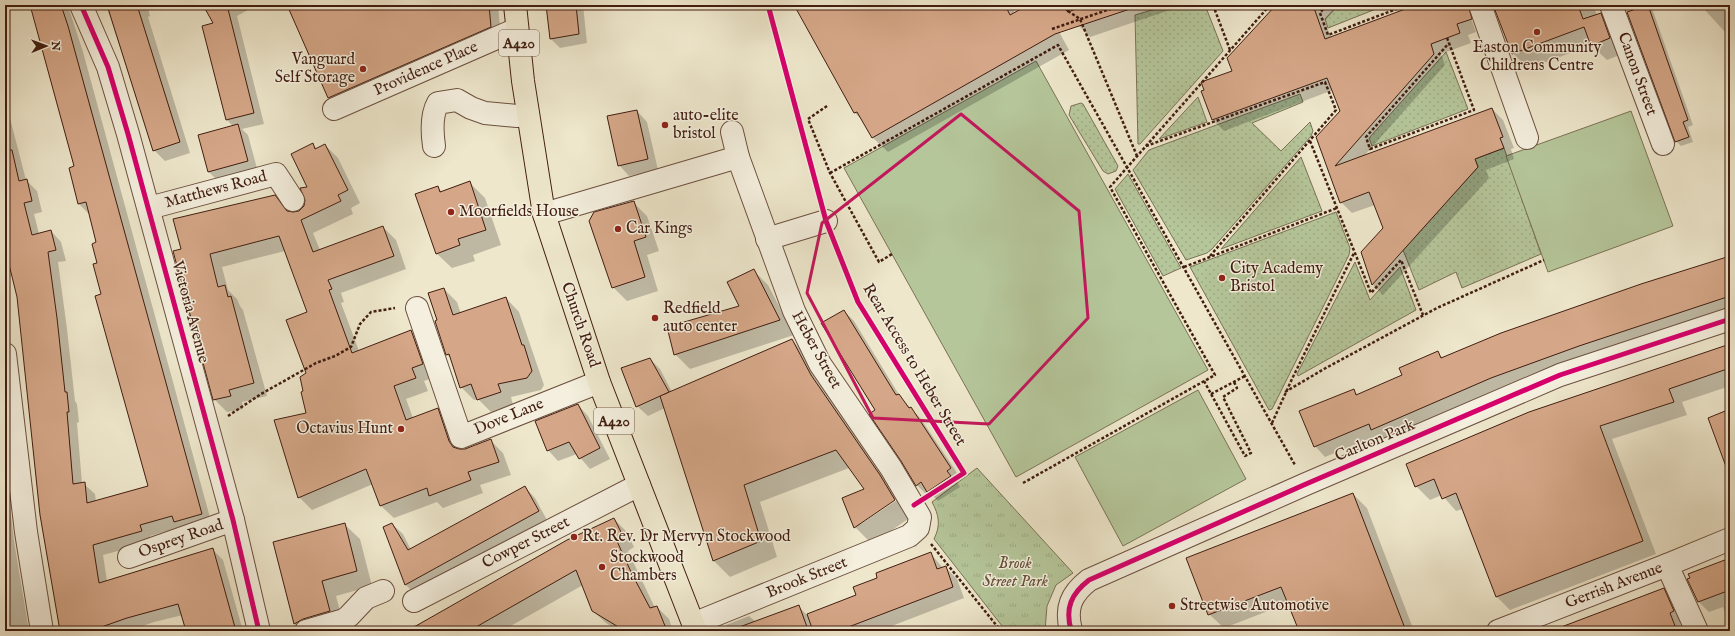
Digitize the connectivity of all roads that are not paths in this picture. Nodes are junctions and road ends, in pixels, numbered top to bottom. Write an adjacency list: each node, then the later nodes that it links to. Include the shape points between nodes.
1 (81, 5): 14 (street, Victoria Avenue, via 108,67)
2 (515, 5): 5 (main road, Church Road / A420)
3 (1480, 5): 9 (street)
4 (1612, 5): 10 (street, Canon Street)
5 (517, 29): 6 (street, Providence Place); 7 (main road, Church Road / A420)
6 (334, 109)
7 (527, 114): 11 (street, via 517,116 485,113 457,100 438,103 433,120); 15 (main road, Church Road / A420)
8 (732, 132): 12 (street, Heber Street)
9 (1527, 138)
10 (1663, 144)
11 (434, 146)
12 (738, 157): 15 (street); 17 (street, Heber Street)
13 (293, 200): 14 (street, Matthews Road, via 276,174)
14 (149, 208): 23 (street, Victoria Avenue)
15 (544, 214): 21 (main road, Church Road / A420)
16 (826, 221): 17 (street)
17 (768, 239): 24 (street, Heber Street, via 794,311 820,364 914,505 920,517)
18 (417, 308): 21 (street, Dove Lane, via 461,437)
19 (1730, 319): 35 (street, Carlton Park, via 1560,375 1089,580 1072,598 1069,613)
20 (5, 354): 32 (street, via 26,532)
21 (599, 382): 22 (main road, Church Road / A420)
22 (639, 485): 29 (street, Cowper Street); 31 (main road, Church Road / A420)
23 (233, 520): 26 (street, Osprey Road); 33 (street, Victoria Avenue)
24 (918, 528): 31 (street, Brook Street, via 909,536)
25 (1730, 539): 27 (street, Gerrish Avenue)
26 (129, 557)
27 (1667, 565): 30 (street, Gerrish Avenue); 37 (street)
28 (383, 591): 34 (street, via 362,601 344,620)
29 (414, 601)
30 (1526, 626): 36 (street, Gerrish Avenue)
31 (694, 628)
32 (42, 631)
33 (259, 631)
34 (306, 631)
35 (1072, 631)
36 (1498, 631)
37 (1697, 631)

